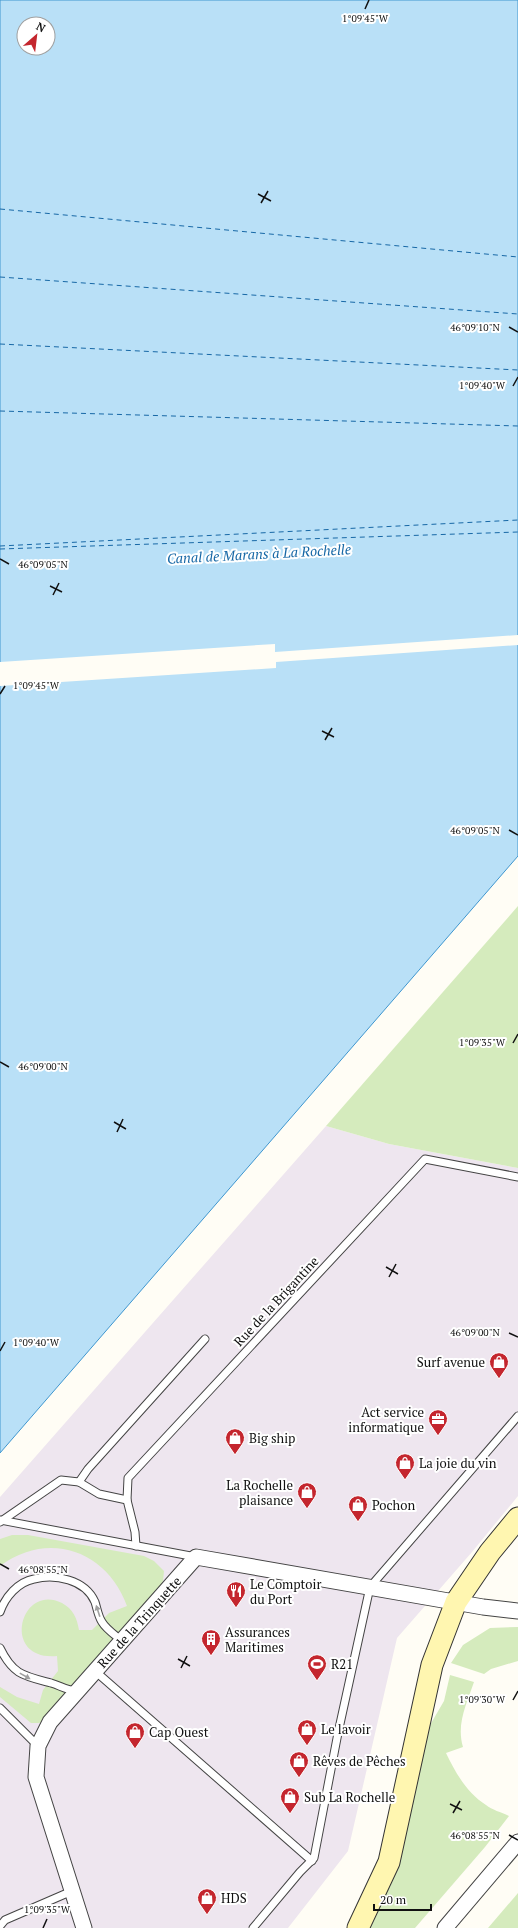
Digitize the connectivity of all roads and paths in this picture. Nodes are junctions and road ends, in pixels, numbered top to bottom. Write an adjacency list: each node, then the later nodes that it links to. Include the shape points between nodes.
1 (518, 1177): 5 (lane, Rue de la Brigantine, via 425,1159 128,1478)
2 (205, 1339): 4 (lane)
3 (518, 1416): 10 (lane)
4 (79, 1482): 5 (lane, via 99,1494); 7 (lane, via 60,1480)
5 (127, 1500): 8 (lane, Rue de la Brigantine)
6 (518, 1518): 11 (street, via 490,1552)
7 (1, 1521): 8 (lane)
8 (136, 1546): 9 (lane)
9 (196, 1557): 10 (street); 14 (street, Rue de la Trinquette)
10 (370, 1586): 11 (street); 21 (lane)
11 (456, 1602): 12 (street); 26 (street, via 432,1665 389,1862)
12 (518, 1610)
13 (0, 1612): 14 (lane, one-way to 13, via 101,1622 94,1600 83,1588 67,1579 47,1576 29,1580 15,1589 2,1604)
14 (122, 1641): 16 (street, Rue de la Trinquette)
15 (0, 1648): 17 (lane, one-way to 17, via 16,1671 30,1679)
16 (95, 1671): 17 (street, Rue de la Trinquette); 21 (lane)
17 (77, 1691): 19 (street, Rue de la Trinquette, via 50,1722)
18 (0, 1708): 19 (lane)
19 (38, 1746): 22 (street, Rue de la Trinquette, via 36,1777)
20 (518, 1842): 27 (street)
21 (312, 1861): 25 (lane)
22 (72, 1891): 23 (lane, via 5,1920); 24 (street, Rue de la Trinquette)
23 (0, 1926)
24 (84, 1928)
25 (253, 1928)
26 (358, 1928)
27 (445, 1928)

